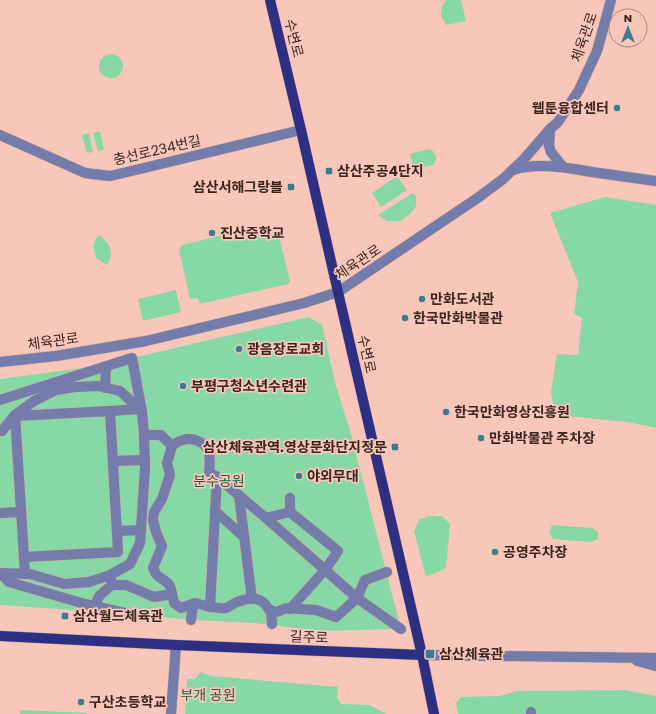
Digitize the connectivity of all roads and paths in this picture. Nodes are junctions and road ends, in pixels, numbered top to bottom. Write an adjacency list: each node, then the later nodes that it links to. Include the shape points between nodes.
1 (270, 0): 4 (main road, 수변로)
2 (610, 0): 3 (street, 체육관로, via 597,51 579,90 558,122)
3 (550, 129): 6 (street, via 551,152); 7 (street, 체육관로)
4 (302, 130): 5 (street, 충선로234번길, via 110,176 85,173); 9 (main road, 수변로)
5 (0, 135)
6 (563, 167): 7 (street, via 521,167); 8 (street)
7 (512, 171): 9 (street, 체육관로, via 479,197)
8 (656, 181)
9 (338, 292): 10 (street, 체육관로, via 304,303 146,341 56,356); 56 (main road, 수변로)
10 (0, 362)
11 (106, 367): 12 (street); 13 (street); 15 (street, via 132,358)
12 (105, 388): 15 (street, via 120,391); 16 (street, via 99,386 56,390 34,401)
13 (0, 400)
14 (110, 411): 15 (street); 16 (street); 21 (street)
15 (140, 411): 18 (street)
16 (15, 415): 17 (street); 26 (street)
17 (0, 431)
18 (144, 435): 19 (street, via 161,436); 20 (street)
19 (172, 446): 22 (street, via 183,440 193,439 203,444 208,452 209,472); 41 (street, via 167,463 170,475 162,499 154,512 153,520 162,546 153,568 171,587)
20 (145, 460): 21 (street); 30 (street)
21 (113, 461): 31 (street)
22 (217, 477): 23 (street); 25 (street)
23 (239, 496): 29 (street); 32 (street)
24 (290, 498): 27 (street)
25 (215, 511): 32 (street); 46 (street)
26 (21, 512): 28 (street); 35 (street)
27 (290, 512): 29 (street); 36 (street, via 338,551)
28 (0, 513)
29 (266, 518): 36 (street)
30 (141, 530): 31 (street); 33 (street, via 140,543)
31 (117, 531): 34 (street)
32 (244, 537): 43 (street)
33 (136, 551): 34 (street); 40 (street, via 130,564)
34 (118, 552): 35 (street)
35 (24, 557): 39 (street)
36 (325, 570): 42 (street); 47 (street)
37 (387, 572): 42 (street, via 365,580)
38 (0, 573): 39 (street); 45 (street, via 9,582)
39 (25, 574): 40 (street, via 64,584)
40 (111, 580): 41 (street, via 154,597); 45 (street)
41 (172, 594): 44 (street, via 174,602 181,608)
42 (357, 598): 47 (street, via 336,616 316,610); 52 (street)
43 (252, 599): 46 (street, via 226,608); 48 (street, via 258,599)
44 (193, 604): 46 (street); 50 (street)
45 (94, 606): 49 (street)
46 (210, 607)
47 (290, 609): 48 (street, via 277,612)
48 (271, 610): 51 (street)
49 (129, 614)
50 (191, 620)
51 (272, 624)
52 (401, 629)
53 (0, 636): 54 (main road, 길주로)
54 (176, 645): 56 (main road, 길주로); 60 (street)
55 (656, 651): 57 (street, 길주로)
56 (422, 655): 57 (street, 길주로); 61 (main road, 수변로)
57 (618, 657): 58 (street, 길주로); 59 (street, 길주로)
58 (656, 658)
59 (656, 666)
60 (171, 714)
61 (434, 714)

